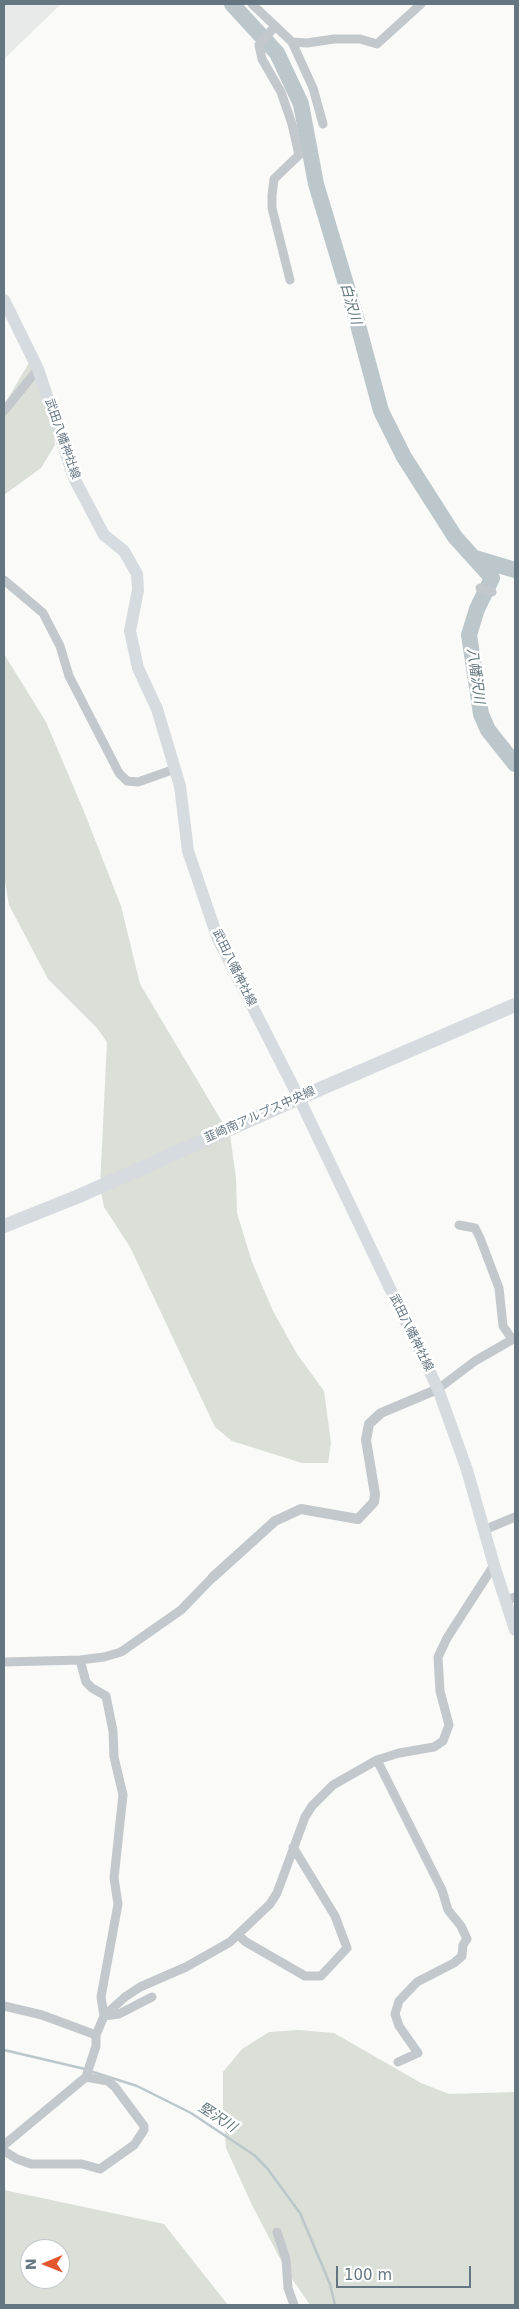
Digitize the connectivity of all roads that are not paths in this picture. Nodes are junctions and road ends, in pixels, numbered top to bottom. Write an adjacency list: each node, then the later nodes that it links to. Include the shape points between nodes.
1 (252, 4): 3 (street)
2 (421, 4): 4 (street, via 377,44 360,39)
3 (274, 26): 4 (street); 6 (street, via 259,45 262,59 281,92 298,155 274,179 272,195 272,208)
4 (292, 42): 5 (street, via 313,88)
5 (324, 124)
6 (290, 280)
7 (4, 300): 8 (main road, 武田八幡神社線)
8 (38, 369): 9 (street); 13 (main road, 武田八幡神社線, via 74,478 104,535 124,551 137,574 138,590 130,631 138,668 156,709)
9 (4, 410)
10 (4, 580): 13 (street, via 43,613 60,646 70,676 127,781 138,782)
11 (480, 588): 12 (street)
12 (492, 592)
13 (175, 769): 15 (main road, 武田八幡神社線, via 188,851 218,939)
14 (515, 1005): 15 (main road, 韮崎南アルプス中央線)
15 (299, 1098): 17 (main road, 韮崎南アルプス中央線); 19 (main road, 武田八幡神社線)
16 (459, 1225): 18 (street, via 475,1228 480,1238 499,1288 504,1326)
17 (4, 1226)
18 (514, 1339): 19 (street, via 475,1360)
19 (438, 1389): 21 (main road, 武田八幡神社線); 23 (street, via 381,1413 369,1424 366,1440 375,1494 374,1502 358,1519 301,1509 274,1521)
20 (515, 1517): 21 (street)
21 (484, 1530): 22 (main road, 武田八幡神社線)
22 (494, 1565): 24 (main road, 武田八幡神社線); 28 (street, via 438,1657 440,1690 448,1725 443,1740 434,1747)
23 (213, 1576): 26 (street, via 181,1610 134,1644 113,1654)
24 (510, 1599): 25 (main road, 武田八幡神社線)
25 (515, 1630)
26 (80, 1660): 27 (street); 33 (street, via 86,1682 106,1696 123,1795 114,1878 118,1904 101,1997)
27 (4, 1662)
28 (377, 1760): 29 (street, via 333,1785 322,1795 305,1816); 35 (street, via 439,1884 448,1910 467,1939 462,1956 417,1982 399,2001 394,2014 418,2053)
29 (293, 1847): 30 (street, via 273,1898); 30 (street, via 335,1916 347,1948 321,1976 305,1976)
30 (238, 1935): 33 (street, via 186,1967 140,1987)
31 (152, 1997): 33 (street, via 119,2014)
32 (4, 2006): 34 (street, via 42,2015)
33 (104, 2016): 34 (street)
34 (96, 2035): 36 (street, via 96,2046)
35 (398, 2062)
36 (86, 2077): 37 (street); 38 (street, via 108,2081 144,2126 134,2145 100,2169 82,2164 31,2164)
37 (4, 2145)
38 (4, 2151)
39 (277, 2232): 40 (street, via 286,2259 288,2288)
40 (294, 2305)

